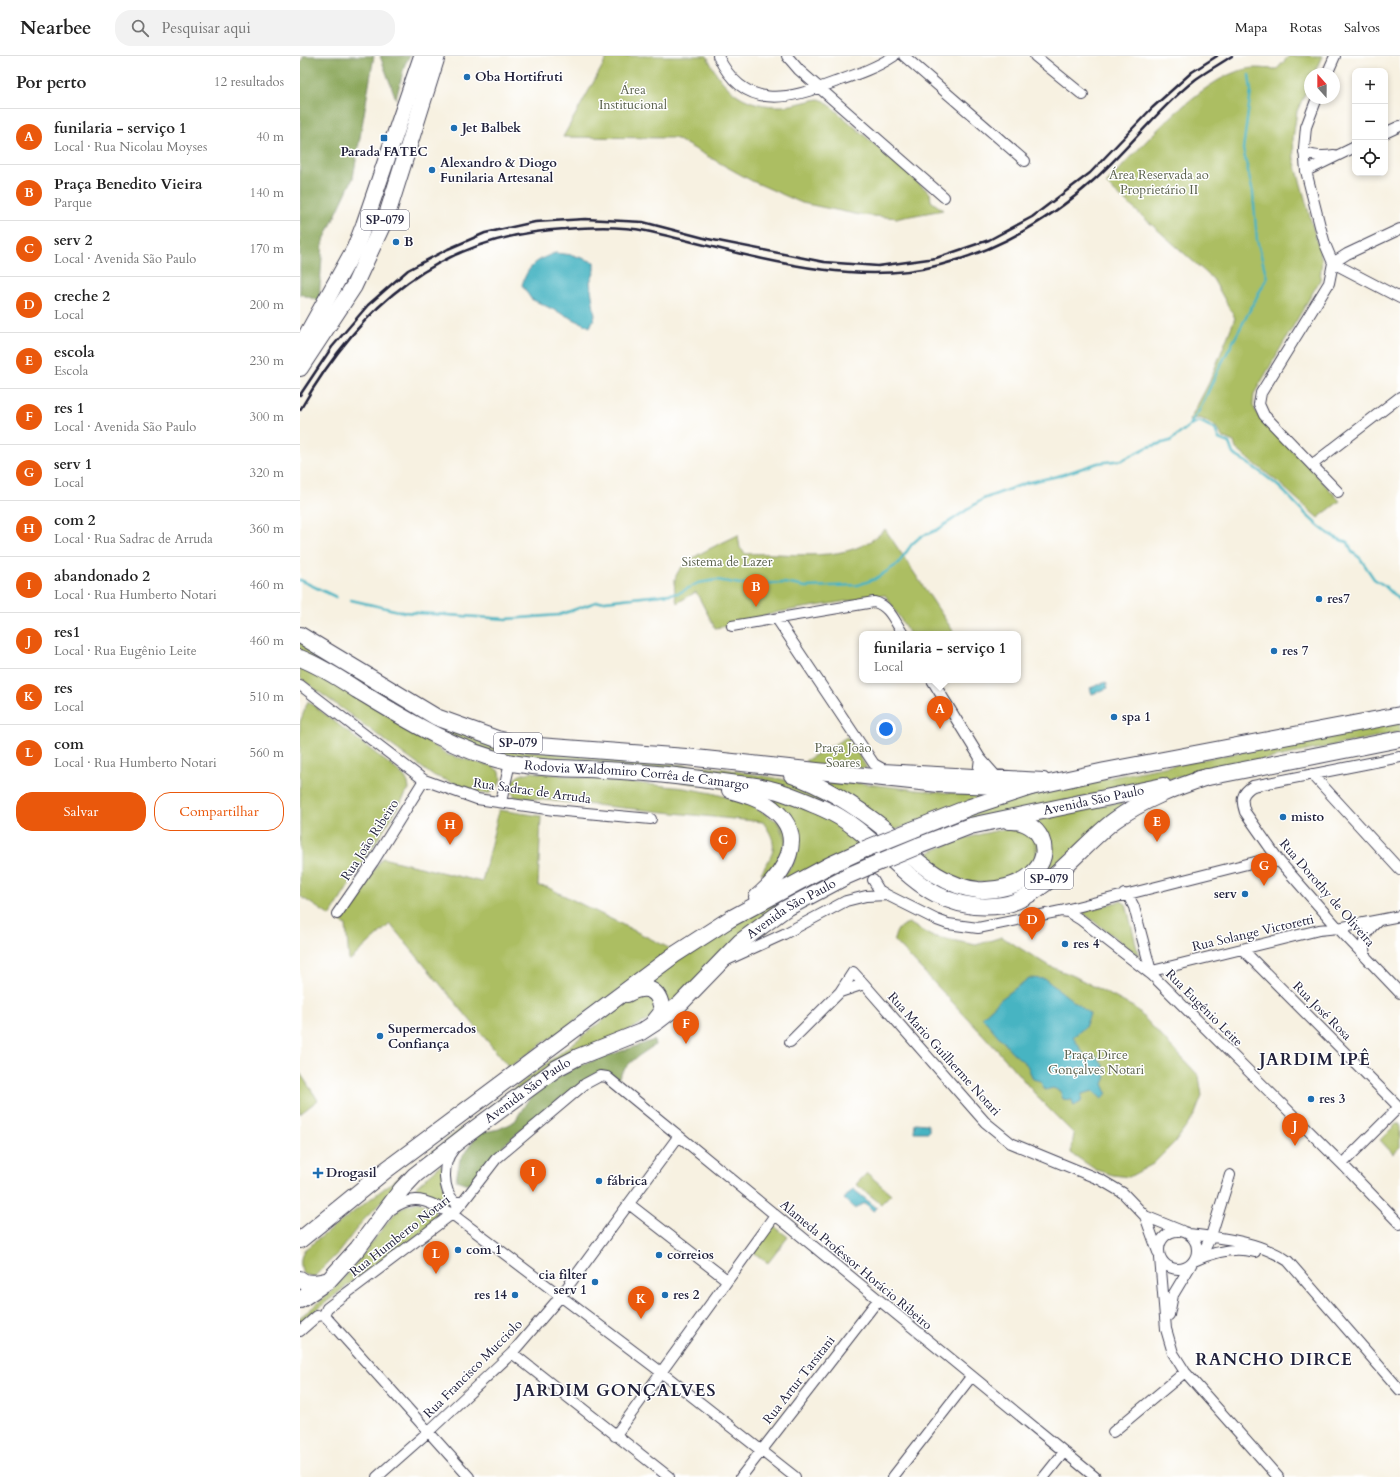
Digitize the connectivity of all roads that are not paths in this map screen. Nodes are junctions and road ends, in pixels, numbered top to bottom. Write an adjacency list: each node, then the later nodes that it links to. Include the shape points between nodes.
1 (422, 56): 26 (main road, SP-079, via 362,231)
2 (437, 56): 27 (main road, SP-079, via 387,215 354,286)
3 (718, 56): 10 (street, via 734,82 746,90 786,98)
4 (787, 56): 10 (street, via 799,70)
5 (894, 56): 10 (street)
6 (904, 56): 18 (street)
7 (1035, 56): 11 (street)
8 (1335, 56): 9 (street)
9 (1330, 68)
10 (822, 88): 20 (street)
11 (1083, 95)
12 (1316, 104): 16 (street, via 1306,127)
13 (1400, 126): 14 (street)
14 (1388, 132)
15 (1352, 149): 17 (street)
16 (1304, 152): 17 (street, via 1324,157); 19 (street)
17 (1340, 155): 19 (street)
18 (1025, 161)
19 (1306, 171): 23 (street, via 1325,244)
20 (944, 196)
21 (1400, 229): 22 (street)
22 (1362, 248): 23 (street); 24 (street, via 1354,254)
23 (1333, 264): 24 (street); 29 (street, via 1329,283 1261,393 1259,404 1264,415)
24 (1344, 270): 25 (street)
25 (1400, 298)
26 (300, 347)
27 (300, 368)
28 (1400, 397): 29 (street)
29 (1313, 464): 30 (street)
30 (1338, 492)
31 (777, 619): 32 (street); 33 (street, via 874,602 886,607); 45 (street, via 874,764 883,769)
32 (732, 626)
33 (901, 631)
34 (300, 635): 43 (main road, Rodovia Waldomiro Corrêa de Camargo / SP-079, via 436,717 497,739 525,745 620,751)
35 (300, 658): 42 (main road, Rodovia Waldomiro Corrêa de Camargo / SP-079, via 315,664 400,716 442,738)
36 (934, 683): 41 (street)
37 (300, 685): 50 (street, Rua Sadrac de Arruda)
38 (1400, 715): 51 (main road, Avenida São Paulo)
39 (1400, 739): 49 (main road, Avenida São Paulo)
40 (1400, 757): 44 (street)
41 (980, 758): 45 (street); 47 (street)
42 (510, 763): 48 (main road, Rodovia Waldomiro Corrêa de Camargo / SP-079); 53 (street)
43 (762, 765): 51 (main road, Rodovia Waldomiro Corrêa de Camargo / SP-079, via 939,784); 55 (main road, Rodovia Waldomiro Corrêa de Camargo / SP-079, via 812,782 838,796 890,834 913,857 952,884 978,890 993,890 1032,874 1039,866 1043,854 1042,838 1037,831 1024,822)
44 (1338, 769): 46 (street); 52 (street, via 1329,777 1329,789)
45 (978, 774): 47 (street)
46 (1312, 774): 52 (street); 57 (street, Rua Dorothy de Oliveira, via 1253,786 1242,795 1245,812)
47 (995, 775): 51 (street)
48 (691, 777): 56 (main road, Rodovia Waldomiro Corrêa de Camargo / SP-079, via 767,788 832,812 871,840); 66 (main road, SP-079, via 749,796 773,808 786,822 791,838 790,854 783,870)
49 (1207, 777): 55 (main road, Avenida São Paulo); 56 (main road, SP-079, via 1159,795 1132,809 1107,826 1041,887 1018,900 1004,904 970,906 954,903 918,884)
50 (424, 780): 53 (street, Rua Sadrac de Arruda, via 477,799); 64 (street, Rua Joāo Ribeiro)
51 (1039, 783): 66 (main road, Avenida São Paulo, bridge, via 970,807 865,849)
52 (1334, 798): 58 (street)
53 (501, 802): 54 (street, Rua Sadrac de Arruda)
54 (650, 819)
55 (984, 823): 56 (main road, Avenida São Paulo, bridge, via 951,832)
56 (881, 859): 59 (street); 71 (main road, Avenida São Paulo, via 785,909 740,942)
57 (1280, 862): 60 (street, via 1259,861); 68 (street, Rua Dorothy de Oliveira)
58 (1400, 870)
59 (873, 880): 61 (street, via 879,890); 62 (street)
60 (1124, 894): 63 (street); 72 (street, via 1129,896 1134,907)
61 (887, 895): 62 (street); 63 (street, via 937,920 967,927 988,927)
62 (866, 896): 71 (street, via 835,906)
63 (1062, 911): 72 (street, Rua Eugênio Leite, via 1081,920)
64 (337, 914)
65 (1400, 916): 67 (street, Rua Solange Victoretti)
66 (730, 919): 76 (main road, Avenida São Paulo, via 674,955)
67 (1378, 920): 68 (street, Rua Solange Victoretti); 70 (street, via 1364,938)
68 (1338, 928): 69 (street, Rua Solange Victoretti, via 1319,930); 70 (street, Rua Dorothy de Oliveira)
69 (1242, 949): 72 (street, Rua Solange Victoretti); 80 (street, Rua José Rosa)
70 (1366, 957): 75 (street, Rua Dorothy de Oliveira)
71 (712, 970): 77 (main road, Avenida São Paulo, via 680,1004)
72 (1151, 973): 83 (street, Rua Eugênio Leite)
73 (864, 984): 74 (street); 74 (street, Rua Mario Guilherme Notari, via 853,972); 91 (street, Rua Mario Guilherme Notari, via 985,1122 1011,1143 1101,1180 1122,1193)
74 (840, 992): 78 (street)
75 (1400, 993)
76 (602, 1009): 77 (main road, via 636,989 652,990 661,1002 662,1012 657,1020); 85 (main road, Avenida São Paulo)
77 (641, 1032): 81 (main road, Avenida São Paulo, via 557,1068)
78 (790, 1042)
79 (600, 1076): 82 (street, Alameda Professor Horácio Ribeiro, via 607,1077); 86 (street, Rua Humberto Notari, via 585,1084 496,1159)
80 (1400, 1107): 83 (street)
81 (468, 1133): 86 (street, via 448,1159 445,1179 450,1197 455,1202); 90 (main road, Avenida São Paulo, via 415,1175)
82 (678, 1137): 87 (street, Rua Francisco Mucciolo); 89 (street, Alameda Professor Horácio Ribeiro)
83 (1342, 1164): 92 (street, Rua Eugênio Leite)
84 (1230, 1175): 94 (street)
85 (362, 1190): 95 (main road, Avenida São Paulo); 96 (main road, via 357,1201)
86 (463, 1202): 88 (street, Rua Humberto Notari)
87 (629, 1204): 101 (street); 103 (street, Rua Francisco Mucciolo)
88 (452, 1214): 90 (street, via 416,1199 402,1202); 103 (street); 106 (street, Rua Humberto Notari, via 387,1269 327,1308)
89 (775, 1215): 101 (street); 105 (street, Alameda Professor Horácio Ribeiro)
90 (382, 1216): 100 (main road, Avenida São Paulo)
91 (1145, 1216): 93 (street, Rua Mario Guilherme Notari); 97 (street, Rua Mario Guilherme Notari)
92 (1400, 1224)
93 (1185, 1233): 94 (street, Rua Mario Guilherme Notari); 97 (street, Rua Mario Guilherme Notari, via 1176,1231 1164,1236 1160,1242); 98 (street, via 1197,1246)
94 (1211, 1236): 98 (street); 102 (street, Rua Mario Guilherme Notari, via 1276,1253 1298,1271)
95 (300, 1240)
96 (300, 1248)
97 (1159, 1255): 98 (street, Rua Mario Guilherme Notari, via 1167,1266 1177,1270); 109 (street, Rua Mario Guilherme Notari, via 1166,1329)
98 (1196, 1261): 102 (street, Rua Mario Guilherme Notari, via 1222,1251 1249,1250 1276,1259); 109 (street, via 1172,1295 1169,1310)
99 (300, 1279): 100 (main road, via 313,1283)
100 (330, 1280): 104 (main road, Avenida São Paulo)
101 (728, 1280): 110 (street)
102 (1307, 1284): 113 (street, Rua Mario Guilherme Notari)
103 (560, 1297): 108 (street, Rua Francisco Mucciolo); 110 (street)
104 (300, 1300)
105 (878, 1300): 112 (street, Alameda Professor Horácio Ribeiro); 117 (street, Rua Artur Tarsitani)
106 (324, 1315): 107 (street, Rua Humberto Notari, via 316,1316); 114 (street)
107 (300, 1331)
108 (512, 1353): 114 (street, Rua Francisco Mucciolo); 116 (street)
109 (1172, 1353): 111 (street, Rua Mario Guilherme Notari)
110 (661, 1372): 116 (street); 117 (street)
111 (1185, 1372): 115 (street); 127 (street, Rua Mario Guilherme Notari)
112 (971, 1377): 118 (street, Alameda Professor Horácio Ribeiro); 124 (street)
113 (1400, 1390)
114 (428, 1432): 119 (street, Rua Francisco Mucciolo); 120 (street)
115 (1113, 1432)
116 (615, 1436): 121 (street)
117 (761, 1451): 122 (street, Rua Artur Tarsitani); 123 (street)
118 (1064, 1452): 125 (street); 126 (street, Alameda Professor Horácio Ribeiro)
119 (377, 1477)
120 (469, 1477)
121 (669, 1477)
122 (741, 1477)
123 (795, 1477)
124 (892, 1477)
125 (1044, 1477)
126 (1095, 1477)
127 (1278, 1477)

